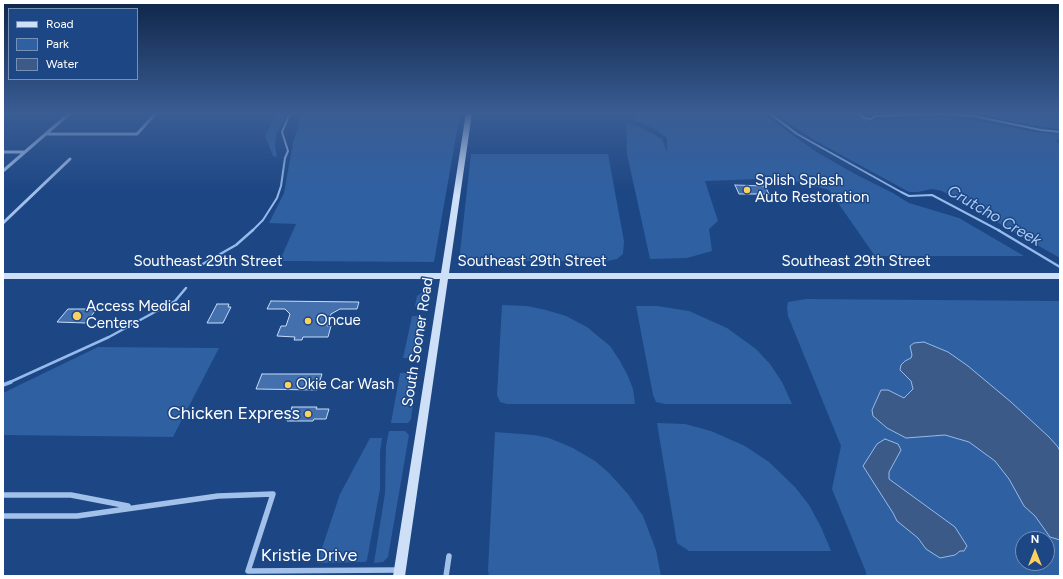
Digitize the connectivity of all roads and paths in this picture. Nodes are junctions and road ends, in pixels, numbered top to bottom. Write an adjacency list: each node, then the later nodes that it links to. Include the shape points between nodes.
1 (39, 140): 4 (street)
2 (465, 140): 9 (main road, South Sooner Road)
3 (3, 152): 4 (street)
4 (25, 152): 6 (street)
5 (70, 159): 7 (street)
6 (3, 171)
7 (3, 223)
8 (3, 276): 9 (main road, Southeast 29th Street)
9 (444, 276): 10 (main road, Southeast 29th Street); 15 (main road, South Sooner Road)
10 (1056, 276)
11 (3, 494): 12 (street, Kristie Drive, via 72,495)
12 (132, 507): 13 (street, Kristie Drive, via 76,516); 15 (street, Kristie Drive, via 218,496 273,494 248,571)
13 (3, 516)
14 (449, 556): 16 (street)
15 (400, 573)
16 (446, 576)

